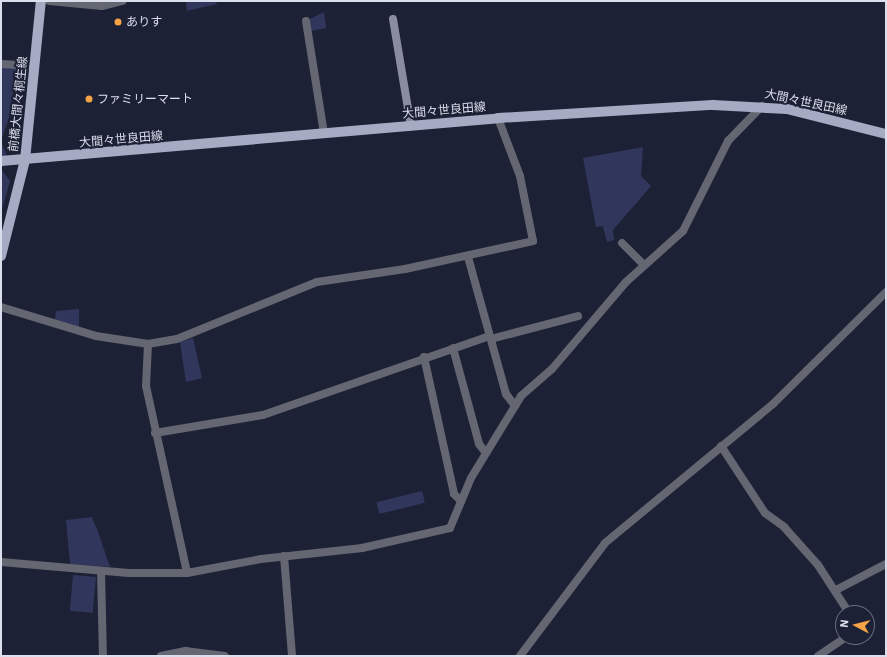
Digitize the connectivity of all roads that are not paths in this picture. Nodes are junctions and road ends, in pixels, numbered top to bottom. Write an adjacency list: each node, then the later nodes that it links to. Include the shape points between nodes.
1 (41, 1): 7 (main road, 前橋大間々桐生線)
2 (49, 1): 3 (street, via 102,6)
3 (122, 1)
4 (393, 19): 10 (street)
5 (306, 21): 11 (street)
6 (1, 64): 7 (street)
7 (35, 66): 13 (main road, 前橋大間々桐生線)
8 (762, 106): 9 (main road, 大間々世良田線, via 713,105); 12 (main road, 大間々世良田線); 18 (street, via 728,141 683,231)
9 (498, 118): 10 (main road, 大間々世良田線); 17 (street, via 520,176 533,240)
10 (411, 126): 11 (main road, 大間々世良田線)
11 (324, 133): 13 (main road, 大間々世良田線)
12 (886, 134)
13 (25, 160): 14 (main road, 大間々世良田線); 16 (main road, 前橋大間々桐生線)
14 (1, 161)
15 (622, 243): 18 (street)
16 (1, 256)
17 (468, 257): 22 (street); 23 (street, via 317,282 177,339)
18 (644, 265): 26 (street)
19 (886, 292): 28 (street, via 773,404)
20 (1, 307): 23 (street, via 96,336)
21 (578, 316): 22 (street)
22 (490, 338): 24 (street); 26 (street, via 508,400)
23 (148, 344): 27 (street, via 145,380)
24 (453, 348): 25 (street); 29 (street, via 479,444)
25 (424, 357): 27 (street, via 262,415); 30 (street, via 454,494)
26 (515, 406): 29 (street)
27 (155, 433): 35 (street)
28 (721, 446): 36 (street, via 765,514 784,527); 43 (street, via 602,546)
29 (486, 453): 30 (street)
30 (461, 502): 31 (street, via 452,525 443,531 362,548)
31 (284, 556): 35 (street); 42 (street)
32 (1, 562): 34 (street)
33 (886, 564): 36 (street)
34 (101, 571): 35 (street); 39 (street)
35 (187, 573)
36 (836, 590): 37 (street)
37 (844, 605)
38 (835, 644): 44 (street)
39 (103, 656)
40 (161, 656): 41 (street, via 185,651)
41 (225, 656)
42 (292, 656)
43 (520, 656)
44 (818, 656)

